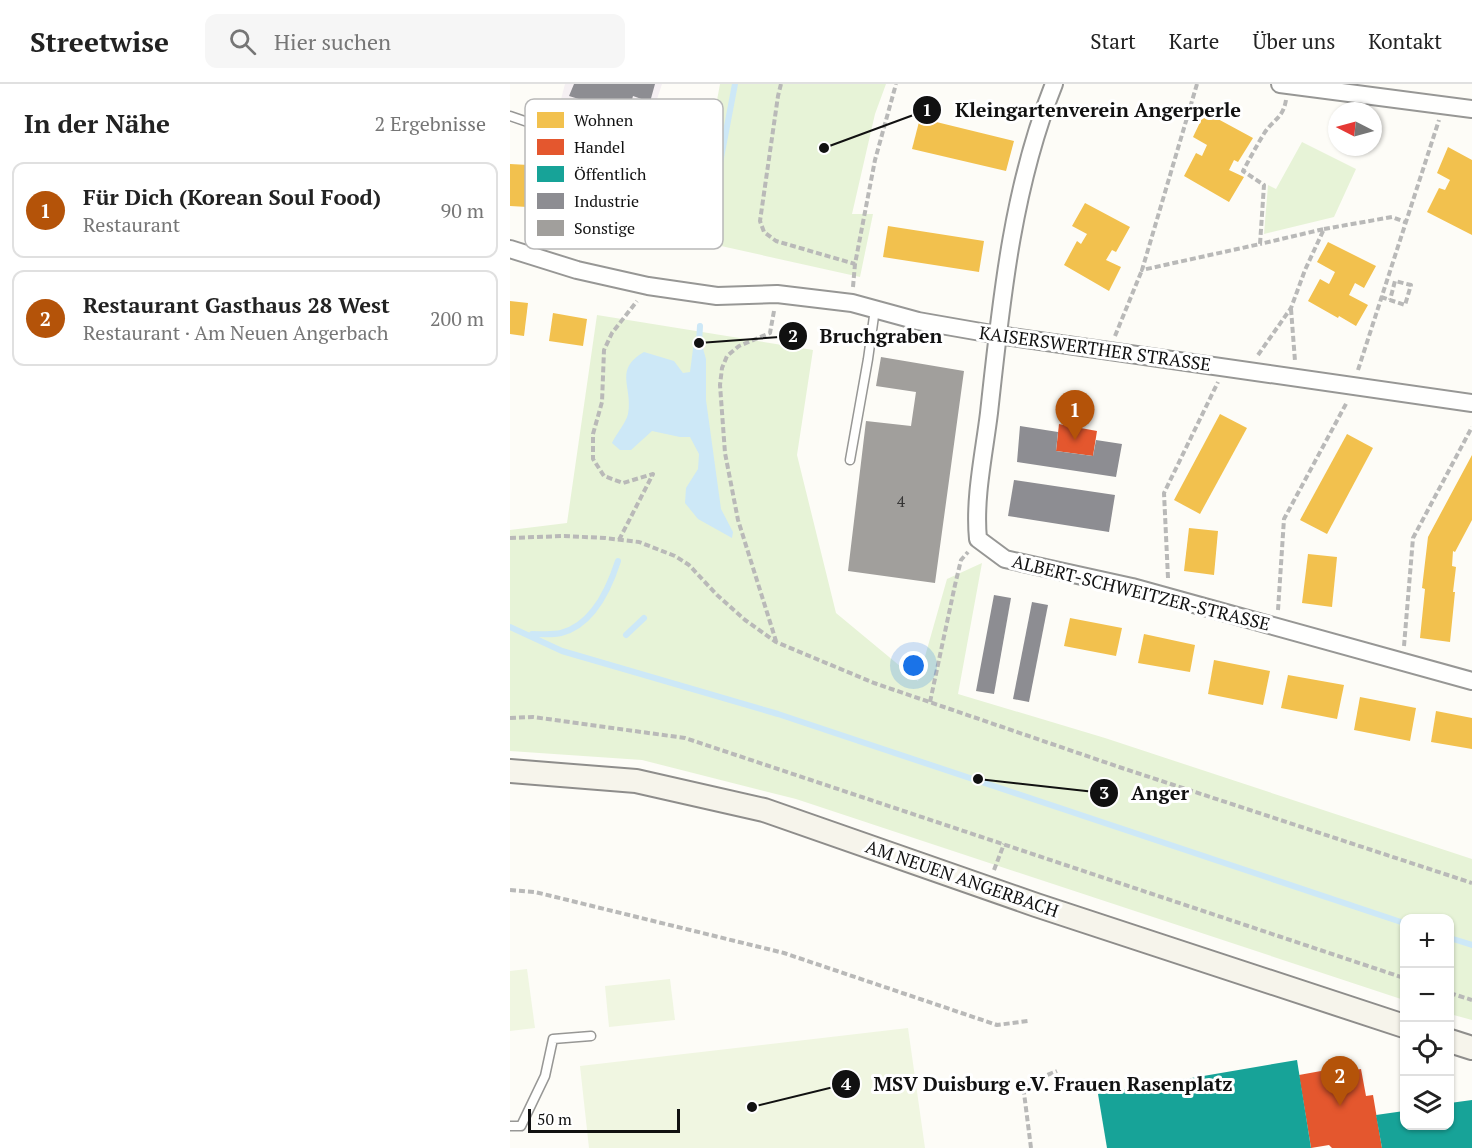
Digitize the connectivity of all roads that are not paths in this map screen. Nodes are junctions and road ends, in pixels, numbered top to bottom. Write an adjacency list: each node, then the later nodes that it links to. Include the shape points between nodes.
1 (1054, 84): 8 (street, via 1042,115 1014,226)
2 (1284, 85): 3 (street)
3 (1472, 109)
4 (510, 116): 5 (lane)
5 (525, 121)
6 (510, 249): 7 (street, KAISERSWERTHER STRASSE, via 648,286 717,296 777,294)
7 (874, 309): 8 (street, KAISERSWERTHER STRASSE); 10 (lane)
8 (998, 335): 9 (street, KAISERSWERTHER STRASSE); 11 (street, ALBERT-SCHWEITZER-STRASSE, via 976,523 978,539 1005,559 1132,587)
9 (1472, 403)
10 (850, 460)
11 (1472, 681)
12 (510, 771): 13 (street, AM NEUEN ANGERBACH, via 636,781 764,810 1036,905)
13 (1400, 1025)
14 (591, 1035): 17 (lane, via 553,1040 545,1076 521,1126)
15 (1454, 1043): 16 (street)
16 (1472, 1048)
17 (510, 1126)

